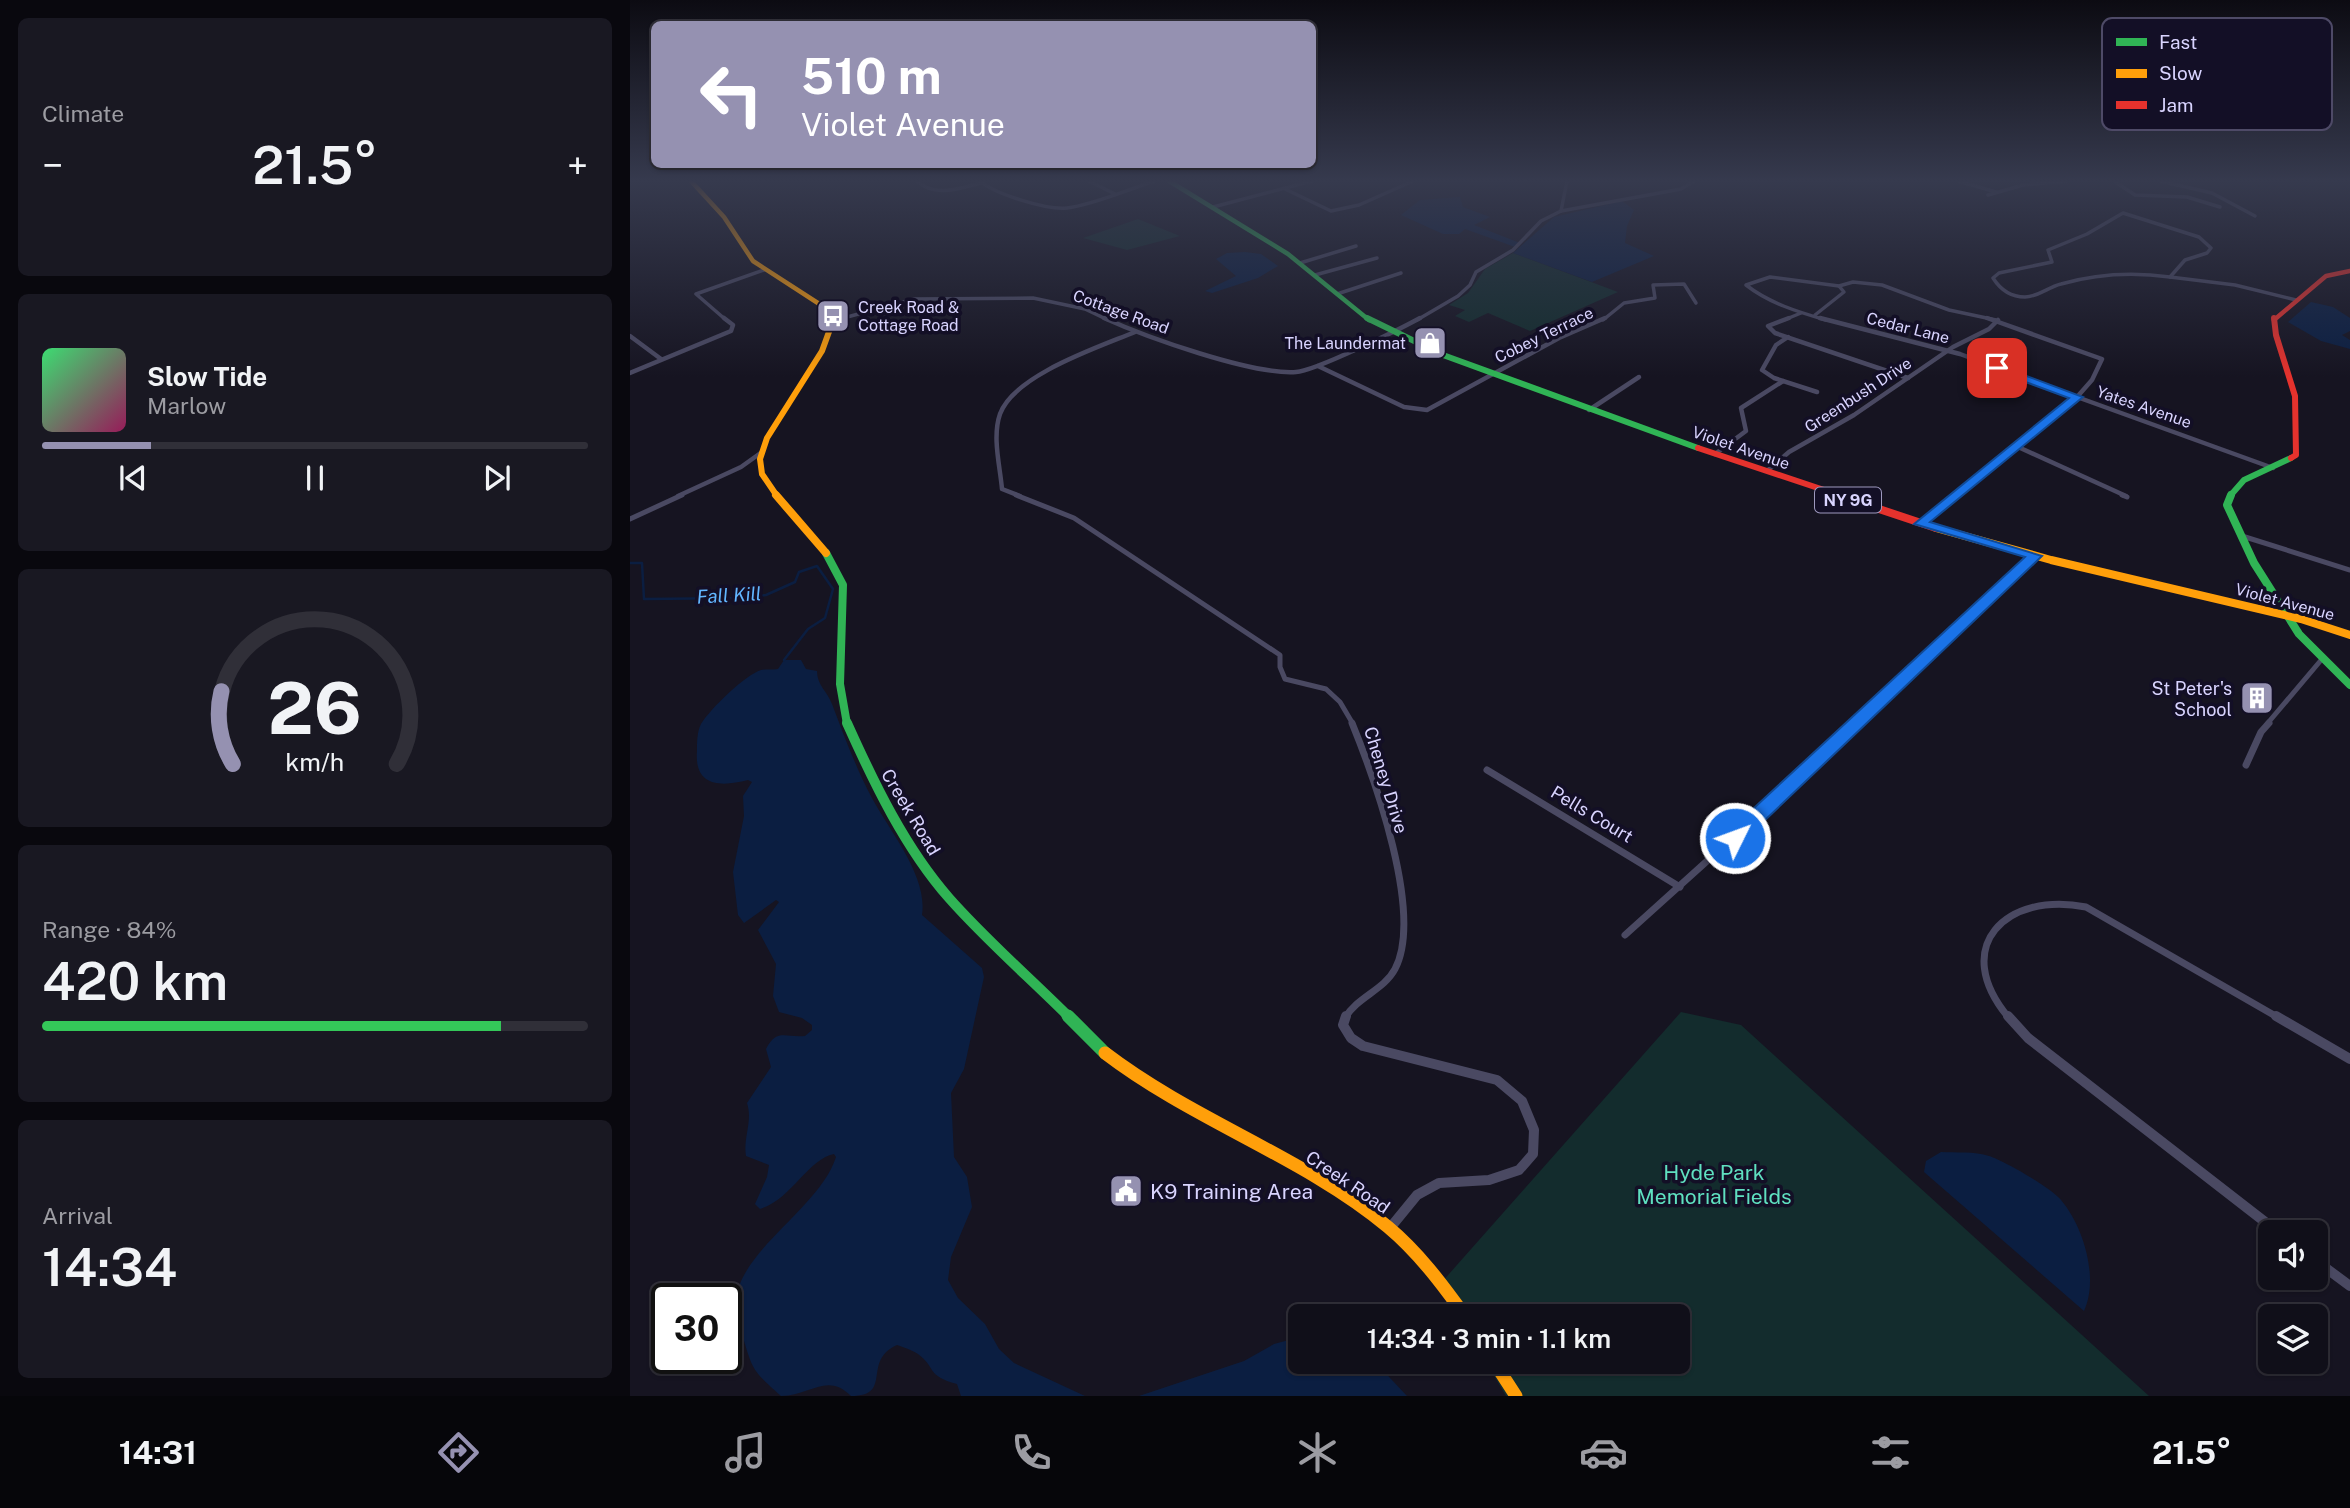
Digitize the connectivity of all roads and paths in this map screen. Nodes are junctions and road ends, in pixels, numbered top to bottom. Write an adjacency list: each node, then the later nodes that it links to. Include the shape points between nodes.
1 (743, 246): 9 (street)
2 (1274, 246): 8 (street, Violet Avenue / NY 9G)
3 (1356, 246): 8 (street)
4 (1517, 246): 22 (street, Cottage Road, via 1476,272 1464,292)
5 (2057, 246): 13 (street, via 2048,250 2053,260 2048,264 2007,269 1993,278 2004,291 2028,297 2057,285 2101,277)
6 (2210, 246): 13 (street, via 2209,252 2185,260)
7 (1377, 258): 12 (street)
8 (1300, 263): 12 (street, Violet Avenue / NY 9G)
9 (764, 270): 19 (street, via 827,310); 26 (street, via 698,293 696,297 733,329)
10 (2350, 271): 16 (street, via 2326,276)
11 (1401, 273): 15 (street)
12 (1315, 275): 15 (street, Violet Avenue / NY 9G)
13 (2169, 276): 16 (street)
14 (1839, 286): 18 (street, via 1844,292 1820,314); 18 (street, Cedar Lane, via 1774,277 1746,287); 20 (street, via 1853,282 1882,285 1950,310)
15 (1337, 294): 22 (street, Violet Avenue / NY 9G)
16 (2296, 300): 39 (street, via 2273,321 2297,401 2300,440 2296,454)
17 (1696, 303): 29 (street, Cobey Terrace, via 1684,284 1653,285 1655,298 1625,303 1600,322 1559,338)
18 (1806, 313): 24 (street, via 1768,326); 25 (street, Cedar Lane)
19 (834, 320): 21 (street, Cottage Road, via 909,300 1023,297 1079,307); 37 (street)
20 (1998, 320): 25 (street, Greenbush Drive, via 1989,330); 34 (street, via 2098,356 2102,363)
21 (1135, 332): 27 (street, Cottage Road, via 1275,371 1299,373); 57 (street, Cheney Drive, via 1046,374 1007,400 999,417 1002,489 1082,524 1280,655 1282,677 1327,690 1351,720 1399,881 1403,940 1390,977 1348,1012 1343,1025 1346,1032 1363,1046 1497,1080 1522,1101 1534,1130 1535,1147 1515,1173 1489,1180 1439,1183 1409,1203)
22 (1390, 333): 27 (street, Cottage Road); 29 (street, Violet Avenue / NY 9G)
23 (630, 336): 26 (street)
24 (1788, 337): 31 (street); 32 (street, via 1776,345 1762,368 1765,375)
25 (1946, 351): 31 (street, Greenbush Drive); 34 (street, Cedar Lane)
26 (661, 359): 28 (street)
27 (1318, 366): 29 (street, via 1416,410 1432,408)
28 (630, 373)
29 (1493, 374): 35 (street, Violet Avenue / NY 9G)
30 (1639, 377): 35 (street)
31 (1908, 378): 40 (street, Greenbush Drive)
32 (1783, 381): 33 (street); 38 (street, via 1741,408 1746,431)
33 (1817, 392)
34 (2077, 397): 36 (street, Yates Avenue); 39 (street, Yates Avenue)
35 (1589, 410): 38 (street, Violet Avenue / NY 9G)
36 (2016, 446): 41 (street); 43 (street, Yates Avenue)
37 (762, 452): 42 (street, via 735,470); 57 (street, Creek Road, via 763,473 783,505 831,559 843,583 838,681 854,744 924,865 956,905 1119,1065 1296,1165)
38 (1715, 454): 40 (street, Violet Avenue / NY 9G)
39 (2273, 468): 44 (street, via 2238,484 2227,500)
40 (1767, 471): 43 (street, Violet Avenue / NY 9G)
41 (2127, 497)
42 (630, 519)
43 (1920, 524): 45 (street, Violet Avenue / NY 9G)
44 (2241, 536): 46 (street); 47 (street)
45 (2035, 556): 47 (street, Violet Avenue / NY 9G); 53 (street)
46 (2350, 570)
47 (2287, 616): 48 (street, Violet Avenue / NY 9G); 49 (street)
48 (2350, 635)
49 (2322, 659): 50 (street); 51 (street, via 2262,732)
50 (2350, 685)
51 (2246, 765)
52 (1487, 770): 53 (street, Pells Court)
53 (1680, 887): 54 (street)
54 (1625, 935)
55 (2350, 1059): 56 (street, via 2086,907 2060,902 2021,910 1991,933 1982,959 1989,987 2008,1017 2028,1038)
56 (2263, 1220)
57 (1389, 1229): 60 (street, Creek Road)
58 (2328, 1270): 59 (street)
59 (2350, 1286)
60 (1455, 1304)
61 (1502, 1374): 62 (street)
62 (1516, 1396)

